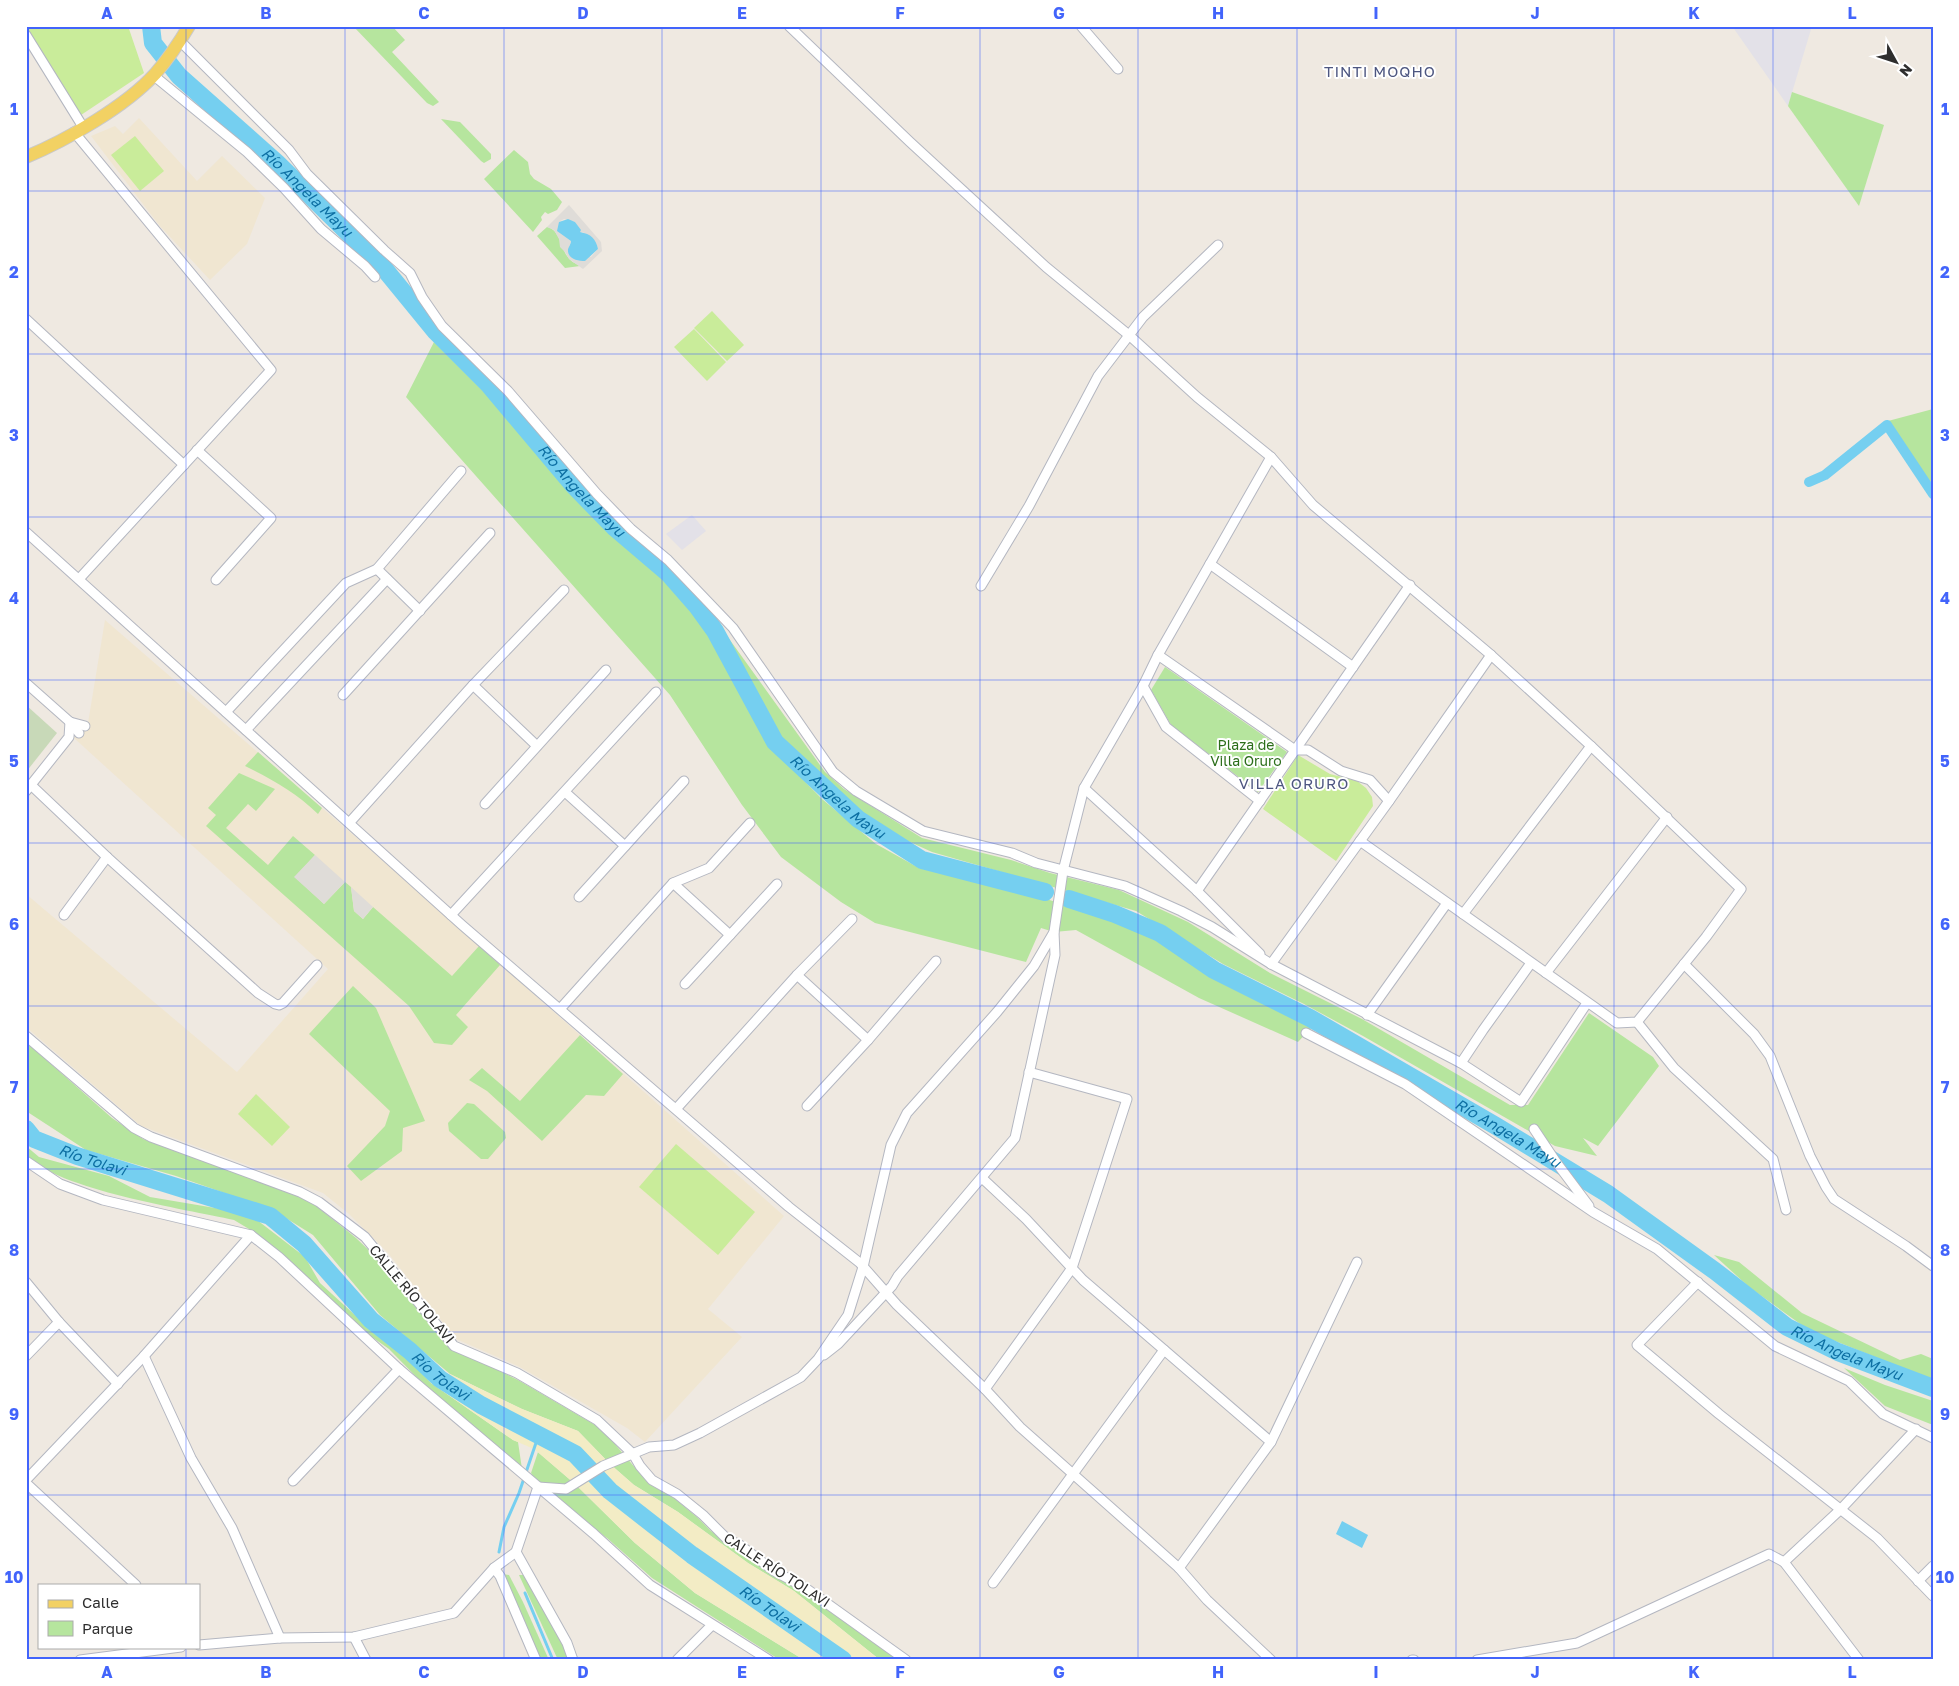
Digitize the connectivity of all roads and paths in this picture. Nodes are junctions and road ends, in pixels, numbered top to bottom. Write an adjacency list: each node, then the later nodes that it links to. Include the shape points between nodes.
1 (188, 26): 5 (main road)
2 (789, 26): 13 (street, via 1046,267)
3 (1081, 26): 7 (street)
4 (26, 35): 8 (street)
5 (180, 41): 6 (main road); 58 (street, via 289,150 307,174 410,273 442,326 508,391 597,494 668,560 733,628 833,772 856,791 923,831 1012,853)
6 (161, 66): 8 (main road, via 127,100); 11 (street, via 321,229)
7 (1118, 69)
8 (79, 130): 9 (main road); 14 (street, via 271,370)
9 (26, 157)
10 (1218, 245): 13 (street, via 1143,317)
11 (375, 277)
12 (26, 320): 16 (street)
13 (1130, 336): 15 (street); 26 (street, via 1098,376 1029,506)
14 (197, 450): 16 (street); 24 (street, via 271,518)
15 (1271, 458): 20 (street); 25 (street, via 1312,505)
16 (184, 464): 23 (street)
17 (460, 471): 21 (street)
18 (26, 532): 23 (street)
19 (490, 533): 28 (street)
20 (1210, 564): 29 (street); 31 (street)
21 (377, 569): 22 (street); 38 (street, via 346,583)
22 (387, 579): 28 (street); 41 (street)
23 (79, 580): 38 (street)
24 (216, 580)
25 (1410, 585): 30 (street); 31 (street)
26 (981, 586)
27 (564, 590): 34 (street)
28 (420, 610): 37 (street)
29 (1158, 655): 35 (street); 44 (street)
30 (1491, 655): 43 (street); 50 (street)
31 (1352, 668): 44 (street)
32 (606, 670): 42 (street)
33 (26, 683): 39 (street)
34 (473, 685): 42 (street); 53 (street)
35 (1143, 686): 47 (street); 49 (street, via 1166,727)
36 (656, 692): 48 (street)
37 (343, 695)
38 (226, 712): 41 (street)
39 (70, 722): 40 (street); 46 (street, via 69,737)
40 (82, 729)
41 (246, 730): 53 (street)
42 (537, 746): 51 (street)
43 (1591, 746): 52 (street); 64 (street)
44 (1295, 750): 49 (street); 50 (street, via 1308,750 1341,771 1370,780)
45 (684, 781): 56 (street)
46 (29, 788): 57 (street)
47 (1084, 788): 58 (street); 61 (street)
48 (565, 792): 56 (street); 66 (street)
49 (1260, 801): 61 (street)
50 (1389, 801): 55 (street)
51 (484, 804)
52 (1667, 817): 73 (street, via 1741,889); 75 (street)
53 (350, 822): 66 (street)
54 (750, 823): 59 (street, via 709,868)
55 (1360, 841): 63 (street); 72 (street)
56 (625, 846): 62 (street)
57 (108, 857): 65 (street); 74 (street, via 258,993 275,1004 283,1003)
58 (1063, 871): 68 (street); 72 (street, via 1125,886 1212,927)
59 (673, 883): 69 (street); 79 (street)
60 (777, 884): 69 (street)
61 (1197, 891): 72 (street)
62 (579, 897)
63 (1447, 903): 64 (street); 80 (street)
64 (1462, 914): 71 (street)
65 (64, 915)
66 (452, 915): 79 (street)
67 (852, 919): 76 (street)
68 (1054, 932): 86 (street, via 1055,955); 97 (street, via 1034,966 997,1012 907,1113 890,1145)
69 (730, 935): 77 (street)
70 (936, 961): 84 (street)
71 (1531, 963): 75 (street); 85 (street)
72 (1271, 964): 80 (street)
73 (1684, 964): 81 (street); 96 (street, via 1754,1034 1770,1056 1810,1156 1834,1199)
74 (318, 965)
75 (1546, 973): 78 (street)
76 (797, 975): 84 (street); 88 (street)
77 (685, 984)
78 (1587, 1002): 81 (street, via 1617,1023); 85 (street, via 1521,1102)
79 (560, 1009): 88 (street)
80 (1366, 1015): 85 (street)
81 (1637, 1022): 92 (street, via 1674,1068 1773,1159)
82 (1306, 1033): 93 (street, via 1405,1084)
83 (26, 1036): 113 (street, CALLE RÍO TOLAVI, via 134,1128 319,1202 365,1237 454,1346 517,1373 597,1420)
84 (868, 1040): 87 (street)
85 (1461, 1064)
86 (1029, 1072): 91 (street, via 1015,1138); 98 (street, via 1127,1099)
87 (807, 1106)
88 (676, 1109): 97 (street)
89 (1534, 1129): 93 (street)
90 (26, 1161): 94 (street, via 60,1184 104,1200)
91 (982, 1178): 98 (street); 101 (street)
92 (1786, 1210)
93 (1594, 1212): 100 (street, via 1657,1249)
94 (251, 1235): 105 (street); 107 (street)
95 (1357, 1262): 112 (street)
96 (1933, 1266)
97 (863, 1267): 101 (street); 106 (street, via 848,1315)
98 (1072, 1268): 103 (street); 109 (street)
99 (26, 1282): 102 (street)
100 (1698, 1282): 110 (street, via 1775,1346 1850,1381 1883,1414); 118 (street, via 1637,1345 1718,1414)
101 (886, 1292): 106 (street, via 838,1344); 109 (street)
102 (60, 1322): 104 (street); 108 (street)
103 (1164, 1350): 112 (street); 114 (street)
104 (26, 1356)
105 (144, 1356): 108 (street); 130 (street, via 192,1458 232,1528)
106 (818, 1359): 113 (street, via 801,1377 700,1433 674,1445 648,1447)
107 (399, 1369): 115 (street); 117 (street)
108 (118, 1384): 116 (street)
109 (985, 1389): 114 (street, via 1020,1427)
110 (1916, 1429): 111 (street); 118 (street)
111 (1933, 1438)
112 (1271, 1442): 123 (street)
113 (633, 1454): 117 (street, via 603,1466 566,1489); 139 (street, CALLE RÍO TOLAVI, via 652,1480 676,1494 727,1539 804,1587)
114 (1072, 1473): 123 (street); 125 (street)
115 (293, 1481)
116 (26, 1482): 126 (street)
117 (538, 1487): 119 (street); 128 (street, via 650,1585)
118 (1841, 1509): 120 (street); 124 (street, via 1877,1538)
119 (516, 1552): 122 (street); 136 (street, via 567,1643)
120 (1784, 1562): 141 (street, via 1769,1554 1576,1643); 142 (street)
121 (1933, 1566): 124 (street)
122 (494, 1568): 129 (street, via 454,1613); 135 (street)
123 (1180, 1568): 140 (street)
124 (1918, 1581): 127 (street)
125 (993, 1583)
126 (135, 1584)
127 (1933, 1596)
128 (712, 1625): 137 (street); 138 (street)
129 (354, 1637): 130 (street); 134 (street)
130 (280, 1638): 131 (street)
131 (200, 1644)
132 (173, 1648): 133 (street)
133 (80, 1660)
134 (366, 1660)
135 (536, 1660)
136 (573, 1660)
137 (677, 1660)
138 (769, 1660)
139 (906, 1660)
140 (1270, 1660)
141 (1477, 1660)
142 (1859, 1660)

